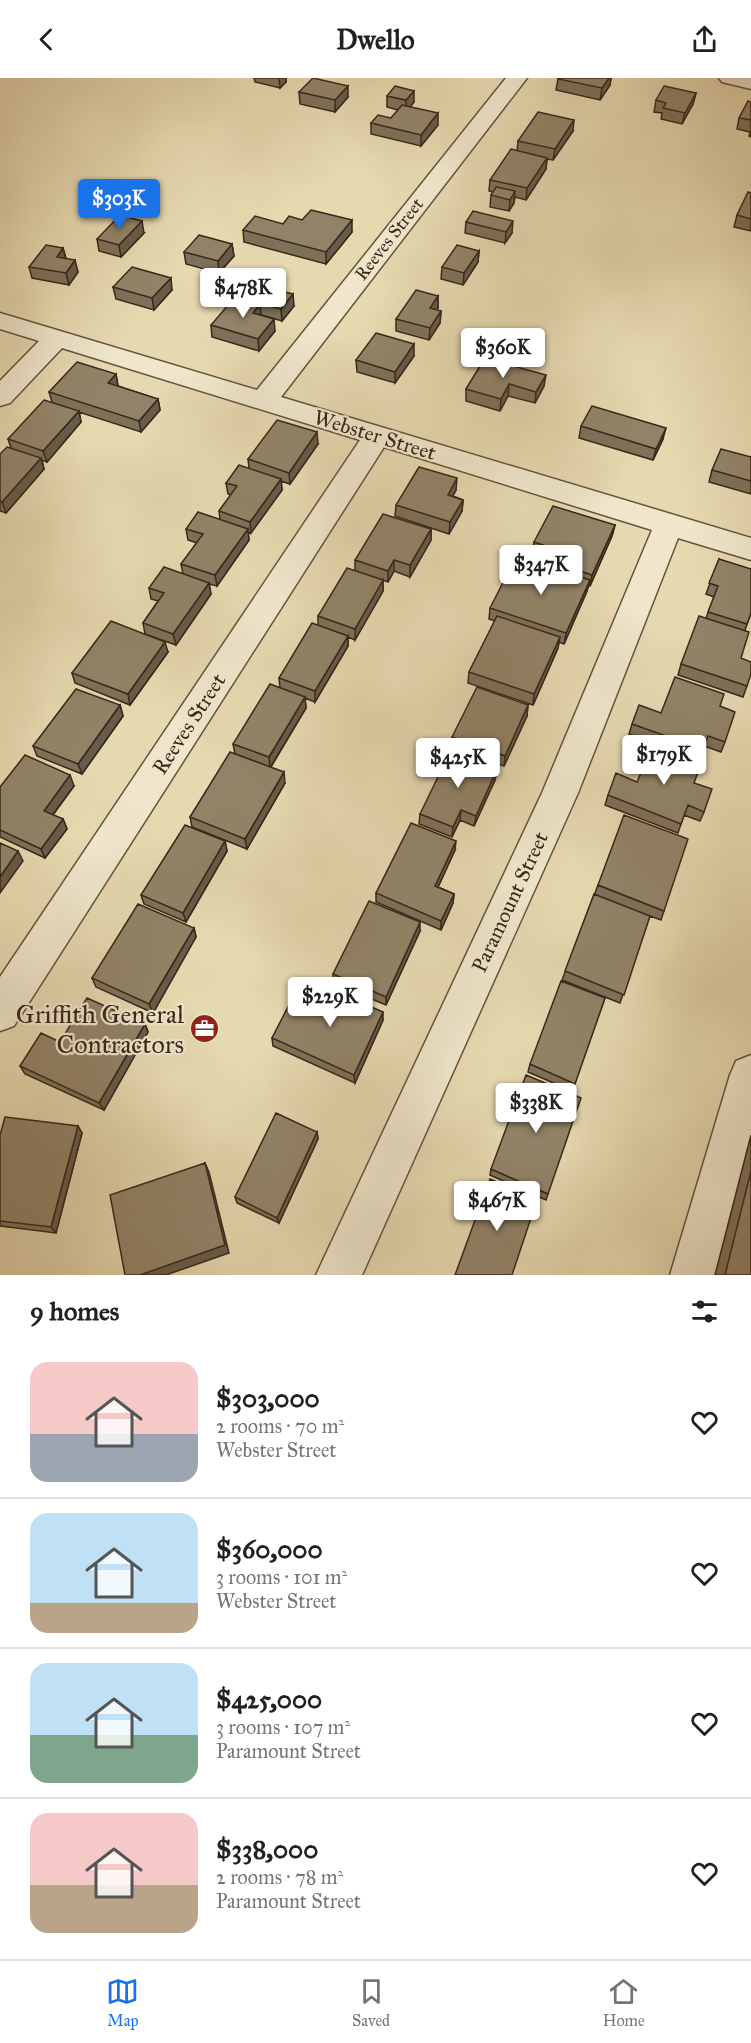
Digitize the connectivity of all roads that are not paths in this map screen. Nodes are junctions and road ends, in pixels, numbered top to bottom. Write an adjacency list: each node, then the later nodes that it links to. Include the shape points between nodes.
1 (517, 78): 5 (street, Reeves Street)
2 (0, 321): 3 (street, Webster Street)
3 (56, 339): 4 (street); 5 (street, Webster Street)
4 (0, 397)
5 (263, 401): 6 (street, Webster Street)
6 (377, 436): 7 (street, Webster Street); 9 (street, Reeves Street)
7 (669, 524): 8 (street, Webster Street); 11 (street, Paramount Street, via 560,793)
8 (751, 549)
9 (0, 1012)
10 (750, 1084): 12 (street)
11 (339, 1275)
12 (693, 1275)

